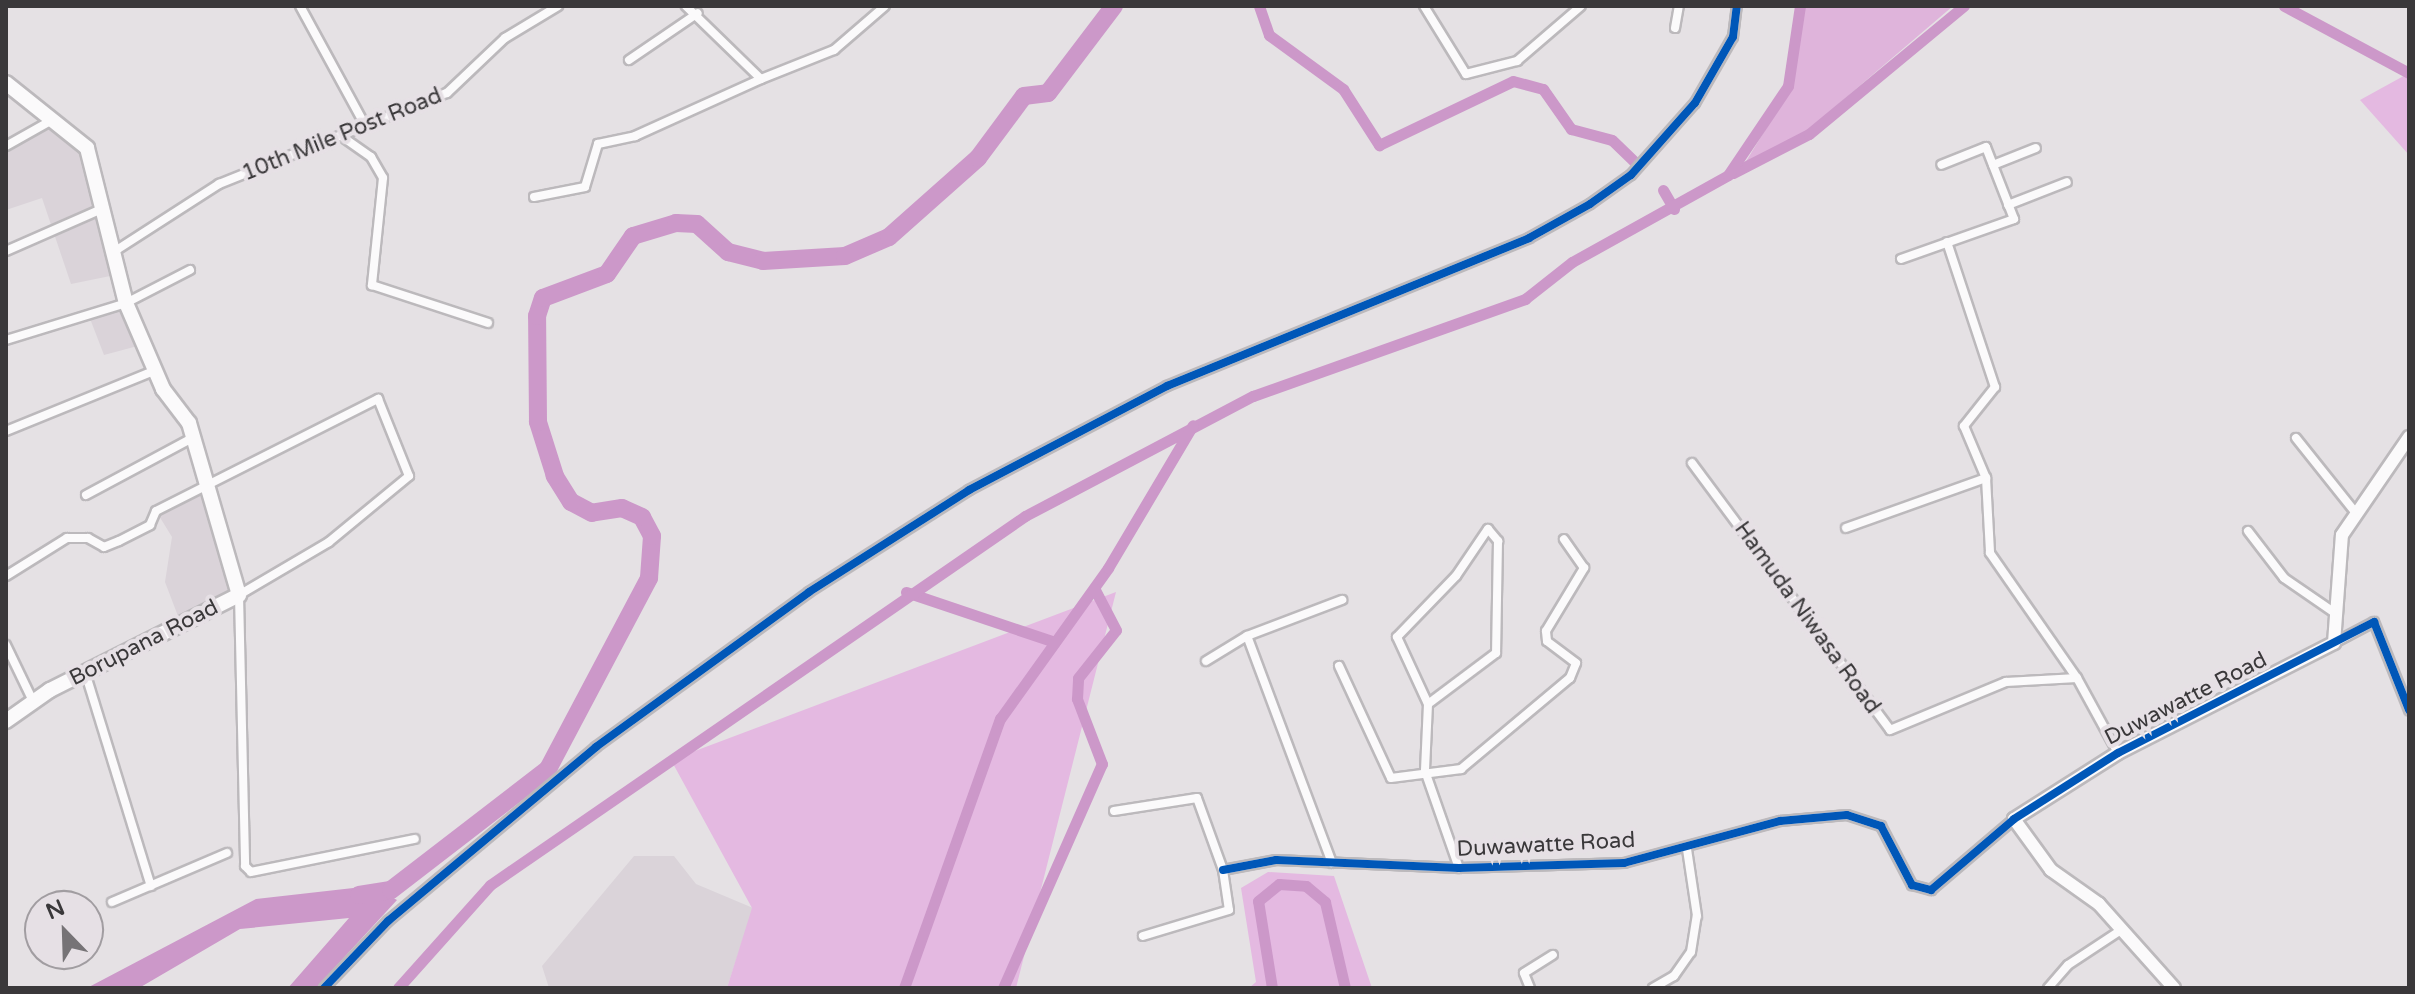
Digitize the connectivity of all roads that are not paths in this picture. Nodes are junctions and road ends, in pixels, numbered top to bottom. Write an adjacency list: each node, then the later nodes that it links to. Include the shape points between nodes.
1 (300, 6): 15 (street)
2 (558, 6): 15 (street, 10th Mile Post Road, via 505,38 466,82)
3 (686, 6): 9 (street)
4 (885, 6): 12 (street, via 834,50)
5 (1424, 6): 6 (street, via 1466,74 1517,61)
6 (1580, 6)
7 (1679, 6): 10 (street)
8 (1737, 6): 76 (street, via 1733,37 1714,74 1631,175 1529,238 1219,362 969,490 809,592 596,747 388,921)
9 (698, 13): 11 (street); 12 (street)
10 (1675, 28)
11 (629, 60)
12 (761, 79): 22 (street, via 635,136 598,144 585,187)
13 (6, 83): 14 (main road, Borupana Road)
14 (55, 118): 17 (street); 24 (main road, Borupana Road, via 87,148)
15 (366, 127): 16 (street, 10th Mile Post Road)
16 (344, 138): 27 (street, 10th Mile Post Road, via 219,184); 31 (street, via 371,157 383,178 372,285)
17 (6, 146)
18 (2036, 148): 20 (street)
19 (1941, 165): 20 (street, via 1986,147)
20 (1993, 165): 23 (street)
21 (2067, 182): 23 (street)
22 (534, 197)
23 (2008, 205): 25 (street, via 2014,219)
24 (105, 208): 26 (street); 27 (main road, Borupana Road)
25 (1947, 242): 28 (street); 39 (street, via 1995,387 1964,426)
26 (6, 251)
27 (115, 251): 30 (main road, Borupana Road)
28 (1901, 259)
29 (190, 270): 30 (street)
30 (126, 303): 32 (street); 33 (main road, Borupana Road)
31 (488, 323)
32 (6, 340)
33 (156, 370): 34 (street); 35 (main road, Borupana Road)
34 (6, 431)
35 (194, 437): 40 (main road, Borupana Road); 41 (street)
36 (2409, 437): 42 (street)
37 (2296, 438): 42 (street)
38 (1692, 463): 56 (street, Hamuda Niwasa Road, via 1890,730 2006,682)
39 (1986, 478): 43 (street); 56 (street, via 1990,553)
40 (209, 483): 46 (street, via 119,541 104,547 67,538); 47 (main road, Borupana Road); 47 (street, via 367,400 385,405 408,468 403,484 329,542)
41 (86, 495)
42 (2355, 512): 49 (street, via 2336,559)
43 (1846, 528)
44 (2248, 531): 49 (street, via 2284,578)
45 (1564, 539): 62 (street, via 1584,568 1546,631 1547,641 1576,663 1570,678 1461,769)
46 (6, 576)
47 (239, 595): 55 (main road, Borupana Road); 65 (street, via 245,866 251,872)
48 (1342, 600): 50 (street)
49 (2335, 613): 51 (street)
50 (1247, 636): 53 (street); 68 (street)
51 (2334, 643): 59 (street, via 2374,622); 61 (street, Duwawatte Road)
52 (6, 645): 57 (street)
53 (1206, 661)
54 (1339, 666): 62 (street, via 1391,778)
55 (85, 672): 57 (main road, Borupana Road); 71 (street)
56 (2077, 678): 61 (street)
57 (33, 701): 60 (main road, Borupana Road)
58 (1428, 704): 58 (street, via 1496,653 1498,541 1488,529 1456,576 1397,637); 62 (street)
59 (2409, 710)
60 (6, 721)
61 (2118, 753): 64 (street, Duwawatte Road)
62 (1425, 771): 69 (street)
63 (1114, 811): 70 (street, via 1197,798)
64 (2014, 819): 66 (street, Duwawatte Road, via 1931,890 1912,885 1881,826 1847,815 1780,821); 73 (street, via 2051,870 2099,904)
65 (415, 839)
66 (1687, 849): 69 (street, Duwawatte Road, via 1624,863); 78 (street, via 1697,916 1691,952 1674,976)
67 (227, 853): 71 (street)
68 (1332, 863): 69 (street, Duwawatte Road); 70 (street, Duwawatte Road, via 1276,860)
69 (1459, 868)
70 (1223, 870): 74 (street, via 1229,910)
71 (151, 886): 72 (street)
72 (112, 902)
73 (2121, 930): 79 (street, via 2068,965); 80 (street)
74 (1143, 936)
75 (1553, 955): 77 (street, via 1524,973)
76 (324, 988)
77 (1530, 988)
78 (1653, 988)
79 (2048, 988)
80 (2174, 988)

